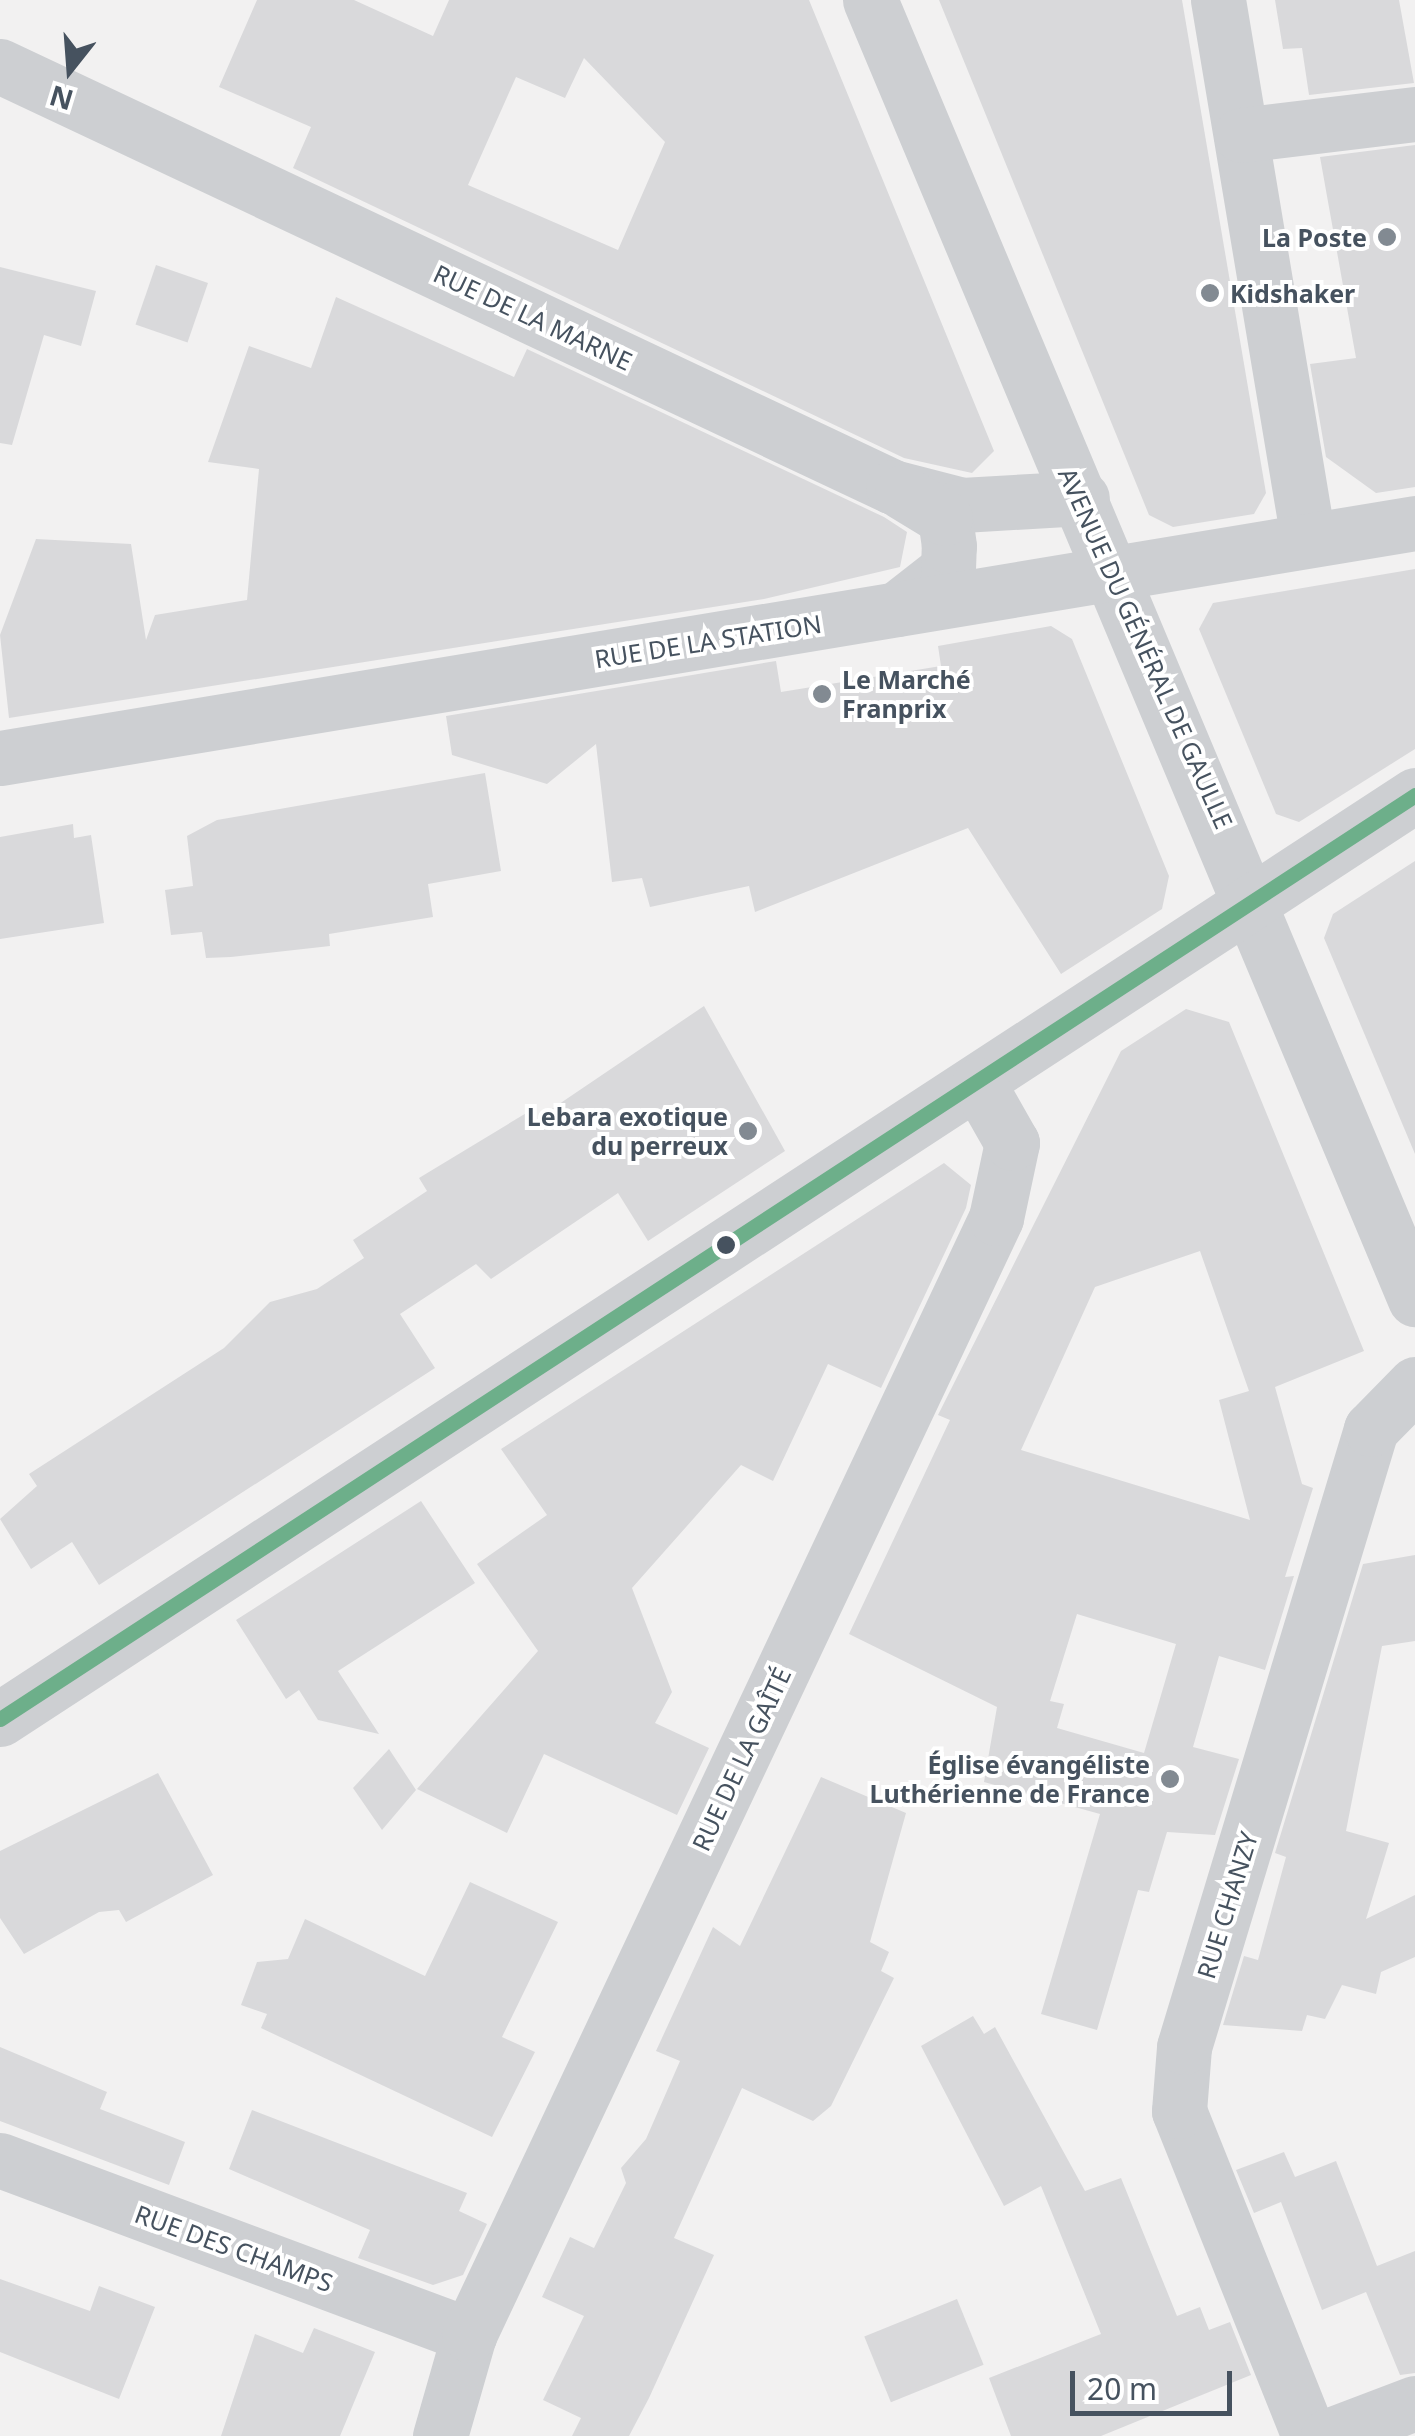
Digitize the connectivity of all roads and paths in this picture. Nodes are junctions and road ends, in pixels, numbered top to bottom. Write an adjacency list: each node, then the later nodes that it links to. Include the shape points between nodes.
1 (870, 0): 7 (street, AVENUE DU GÉNÉRAL DE GAULLE)
2 (1218, 0): 5 (street)
3 (0, 66): 6 (street, RUE DE LA MARNE)
4 (1415, 114): 5 (street)
5 (1241, 135): 9 (street)
6 (894, 487): 7 (street, RUE DE LA MARNE, via 962,505); 11 (street, via 945,518 949,546 948,569)
7 (1082, 498): 10 (street, AVENUE DU GÉNÉRAL DE GAULLE)
8 (1415, 524): 9 (street, RUE DE LA STATION)
9 (1308, 539): 10 (street, RUE DE LA STATION)
10 (1114, 575): 11 (street, RUE DE LA STATION); 14 (street, AVENUE DU GÉNÉRAL DE GAULLE)
11 (897, 609): 12 (street, RUE DE LA STATION)
12 (0, 758)
13 (1415, 795): 14 (street)
14 (1250, 905): 15 (street); 16 (street, AVENUE DU GÉNÉRAL DE GAULLE)
15 (978, 1085): 18 (street); 20 (street, RUE DE LA GAÎTÉ, via 1012,1144 996,1218)
16 (1415, 1299)
17 (1415, 1384): 23 (street, RUE CHANZY, via 1371,1429 1184,2047 1178,2111)
18 (0, 1719)
19 (0, 2160): 20 (street, RUE DES CHAMPS)
20 (468, 2335): 22 (street, RUE DE LA GAÎTÉ)
21 (1415, 2402): 24 (street)
22 (440, 2436)
23 (1309, 2436)
24 (1328, 2436)

